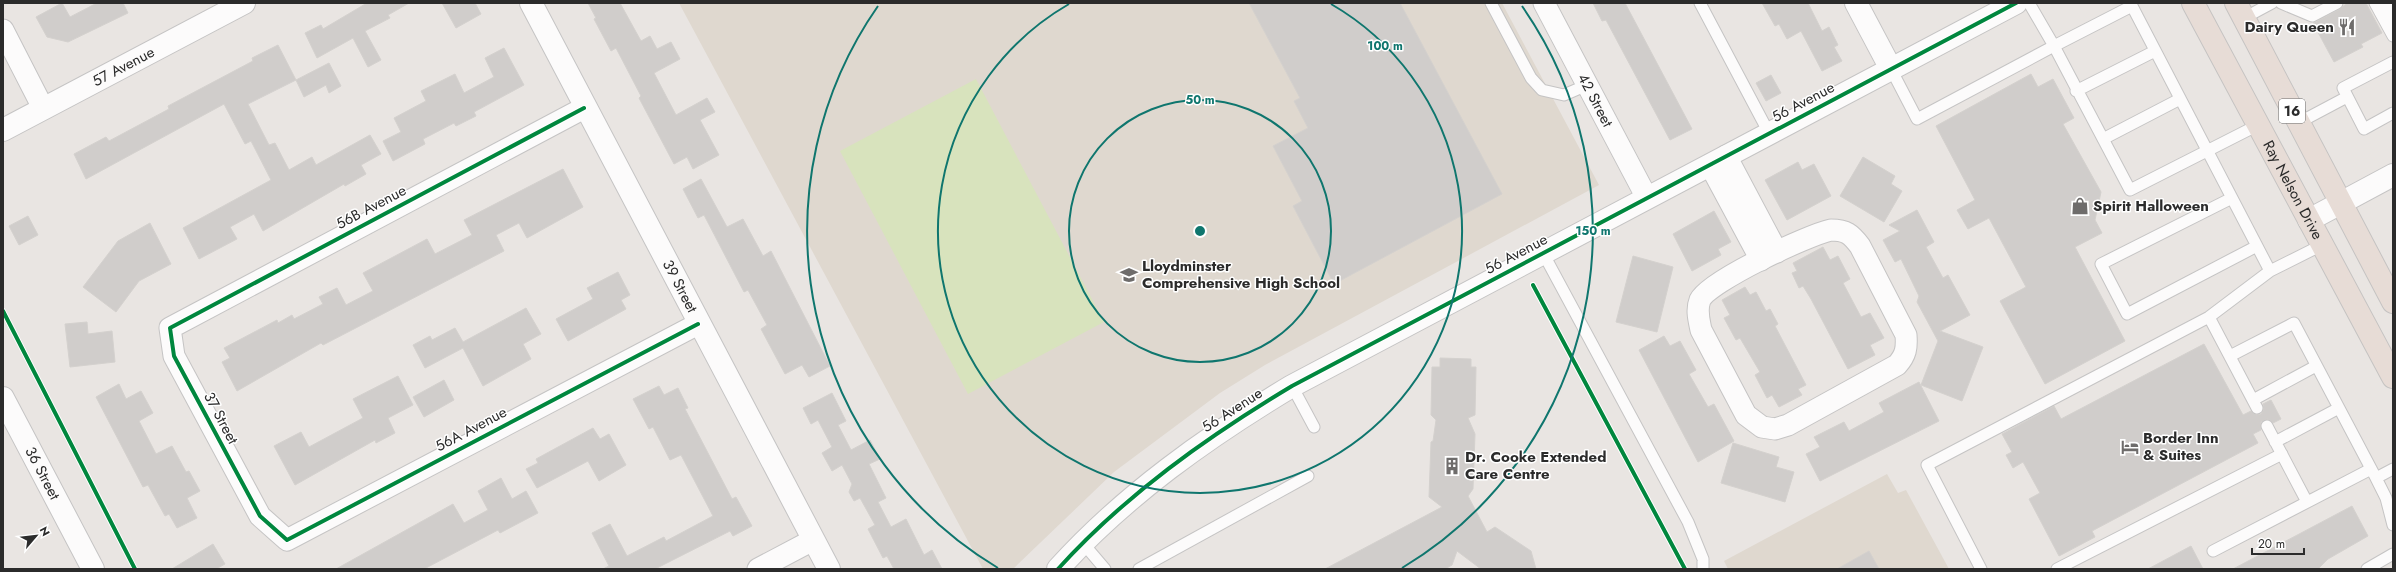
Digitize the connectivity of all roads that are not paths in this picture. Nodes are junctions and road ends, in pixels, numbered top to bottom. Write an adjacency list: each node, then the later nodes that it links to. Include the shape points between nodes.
1 (244, 3): 27 (street, 57 Avenue)
2 (531, 3): 28 (street, 39 Street)
3 (1491, 3): 23 (lane, via 1531,78 1542,90 1564,95)
4 (1544, 3): 23 (street, 42 Street)
5 (1700, 3): 33 (lane)
6 (1856, 3): 22 (street)
7 (2016, 3): 22 (street, 56 Avenue)
8 (2029, 3): 19 (lane)
9 (2193, 3): 31 (highway, Ray Nelson Drive / 16)
10 (2272, 3): 15 (lane)
11 (2281, 3): 12 (lane, via 2312,16)
12 (2337, 3)
13 (2376, 3): 18 (lane)
14 (2385, 3): 16 (lane)
15 (2240, 11): 30 (highway, 16)
16 (2393, 17)
17 (3, 30): 27 (street)
18 (2393, 36)
19 (2054, 46): 20 (lane, via 2132,6); 22 (lane, via 1917,119); 24 (lane)
20 (2155, 51): 24 (lane); 26 (lane)
21 (2393, 62): 25 (lane, via 2343,88)
22 (1891, 69): 33 (street, 56 Avenue)
23 (1587, 85): 38 (street, 42 Street)
24 (2076, 91): 34 (lane)
25 (2347, 97): 29 (lane, via 2364,129); 30 (lane)
26 (2180, 99): 34 (lane); 35 (lane)
27 (43, 108): 32 (street, 57 Avenue)
28 (584, 108): 49 (street, 39 Street); 50 (street, 56B Avenue)
29 (2393, 113)
30 (2298, 123): 40 (highway, 16)
31 (2258, 125): 35 (lane); 41 (highway, Ray Nelson Drive / 16)
32 (3, 130)
33 (1769, 133): 36 (street, 56 Avenue)
34 (2102, 140): 35 (lane, via 2130,190)
35 (2207, 151): 39 (lane)
36 (1718, 161): 38 (street, 56 Avenue); 45 (street)
37 (2393, 175): 40 (street)
38 (1647, 198): 44 (street, 56 Avenue)
39 (2232, 198): 43 (lane); 43 (lane, via 2101,264 2127,314)
40 (2340, 204): 41 (street); 47 (highway, 16)
41 (2309, 220): 42 (highway, Ray Nelson Drive / 16)
42 (2322, 245): 46 (lane); 53 (highway, Ray Nelson Drive / 16)
43 (2257, 246): 46 (lane)
44 (1543, 253): 54 (street, 56 Avenue); 77 (lane, via 1688,522 1703,559)
45 (1769, 256): 45 (street, via 1707,291 1700,300 1697,315 1701,330 1746,415 1762,427 1775,428 1788,425 1897,365 1904,358 1907,348 1901,322 1852,235 1843,230 1814,234)
46 (2270, 271): 48 (lane)
47 (2393, 302)
48 (2209, 317): 51 (lane); 78 (lane, via 1927,465)
49 (698, 324): 65 (street, 56A Avenue, via 287,540); 67 (street, 39 Street)
50 (170, 328): 65 (street, 37 Street, via 174,356)
51 (2230, 356): 52 (lane, via 2294,323); 52 (lane, via 2255,404)
52 (2316, 366): 56 (lane)
53 (2393, 377)
54 (1292, 386): 58 (lane); 68 (street, 56 Avenue, via 1236,420 1182,458)
55 (3, 398): 71 (street, 36 Street)
56 (2339, 408): 59 (lane); 62 (lane)
57 (2267, 426): 59 (lane)
58 (1314, 427)
59 (2275, 442): 60 (lane)
60 (2282, 454): 64 (lane); 79 (lane)
61 (2393, 468): 62 (lane)
62 (2374, 474): 64 (lane); 66 (lane, via 2386,498)
63 (1308, 476): 76 (lane)
64 (2307, 502): 69 (lane)
65 (260, 516)
66 (2393, 525)
67 (813, 540): 72 (street); 73 (street, 39 Street)
68 (1082, 542): 74 (street, 56 Avenue); 75 (lane)
69 (2213, 551)
70 (2393, 554): 80 (lane)
71 (93, 569)
72 (758, 569)
73 (829, 569)
74 (1058, 569)
75 (1105, 569)
76 (1139, 569)
77 (1703, 569)
78 (1981, 569)
79 (2057, 569)
80 (2367, 569)

